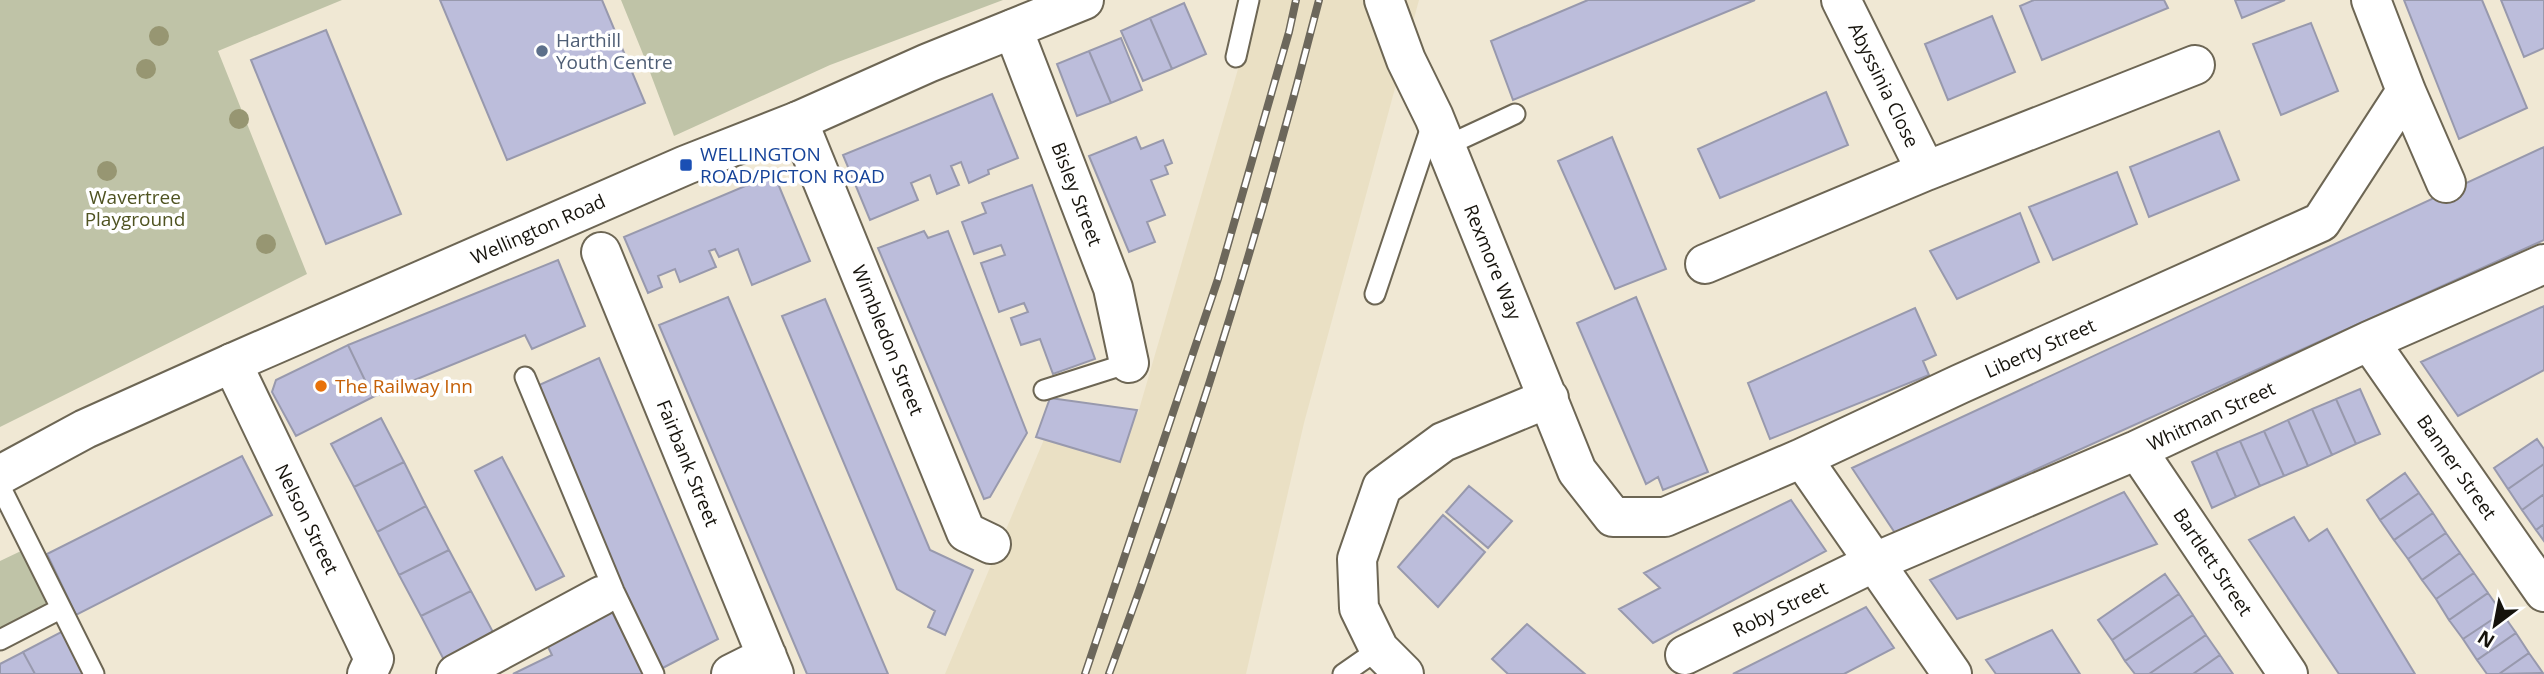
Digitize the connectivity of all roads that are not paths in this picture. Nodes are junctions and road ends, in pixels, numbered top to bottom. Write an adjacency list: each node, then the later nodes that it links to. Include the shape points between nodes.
1 (1084, 0): 6 (street, Wellington Road)
2 (1250, 0): 7 (lane)
3 (1384, 0): 12 (street, Rexmore Way)
4 (1842, 0): 13 (street, Abyssinia Close)
5 (2371, 0): 9 (street)
6 (1013, 29): 11 (street, Wellington Road); 21 (street, Bisley Street, via 1113,288)
7 (1236, 57)
8 (2195, 65): 13 (street)
9 (2406, 91): 14 (street); 26 (street, Liberty Street, via 2321,222)
10 (1515, 114): 12 (lane)
11 (799, 121): 20 (street, Wellington Road, via 686,164); 30 (street, Wimbledon Street, via 966,532)
12 (1440, 132): 18 (lane); 24 (street, Rexmore Way)
13 (1926, 171): 16 (street)
14 (2446, 183)
15 (601, 252): 38 (street, Fairbank Street)
16 (1705, 264)
17 (2544, 264): 19 (street, Whitman Street)
18 (1375, 293)
19 (2370, 341): 25 (street, Whitman Street); 32 (street, Banner Street)
20 (232, 363): 27 (street, Wellington Road, via 85,429); 40 (street, Nelson Street, via 374,659)
21 (1129, 363): 23 (lane)
22 (525, 377): 33 (lane)
23 (1044, 390)
24 (1549, 398): 29 (street, Rexmore Way, via 1577,471); 37 (street, via 1443,442 1382,487 1357,559 1359,608)
25 (2137, 450): 31 (street, Whitman Street); 46 (street, Bartlett Street)
26 (1802, 458): 29 (street, Liberty Street, via 1665,517); 31 (street)
27 (0, 475)
28 (0, 486): 34 (lane)
29 (1613, 517)
30 (992, 544)
31 (1875, 562): 36 (street, Roby Street); 45 (street)
32 (2544, 592)
33 (607, 593): 41 (street); 42 (lane)
34 (60, 609): 35 (lane); 39 (lane)
35 (0, 640)
36 (1685, 655)
37 (1392, 661): 44 (lane)
38 (770, 665): 43 (street)
39 (94, 674)
40 (367, 674)
41 (456, 674)
42 (654, 674)
43 (731, 674)
44 (1343, 674)
45 (1952, 674)
46 (2288, 674)

